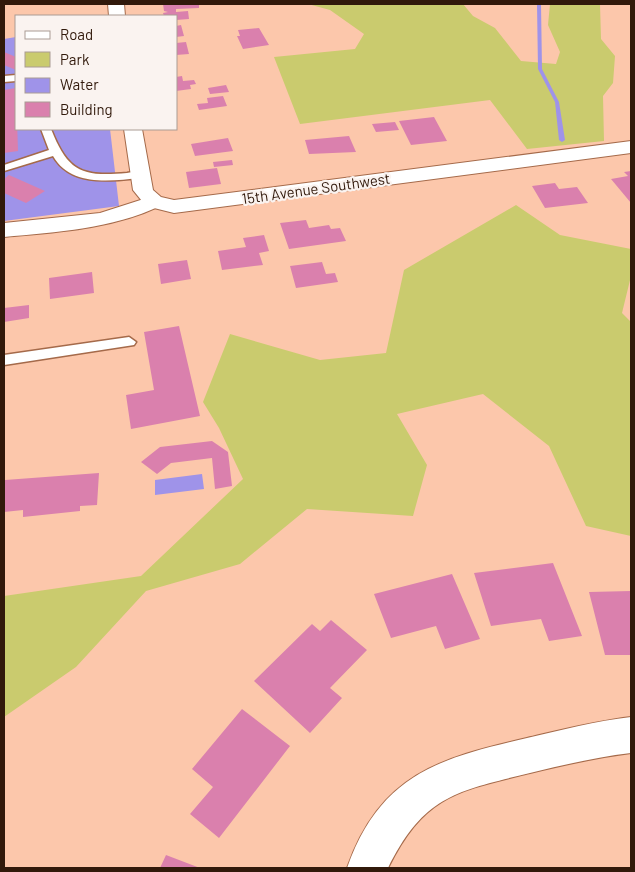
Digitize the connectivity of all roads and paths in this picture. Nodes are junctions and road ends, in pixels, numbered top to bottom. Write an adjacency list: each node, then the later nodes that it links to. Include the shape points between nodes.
1 (46, 130): 4 (lane)
2 (133, 130): 6 (street)
3 (631, 147): 7 (street, 15th Avenue Southwest, via 198,205 162,206)
4 (54, 152): 5 (lane); 6 (lane, via 67,168 87,175 111,178)
5 (4, 168)
6 (140, 174): 7 (street, via 143,190)
7 (152, 202): 8 (street, via 111,217)
8 (4, 230)
9 (128, 342): 10 (lane)
10 (4, 360)
11 (631, 735): 12 (street, via 474,768 432,785 397,817)
12 (366, 868)

